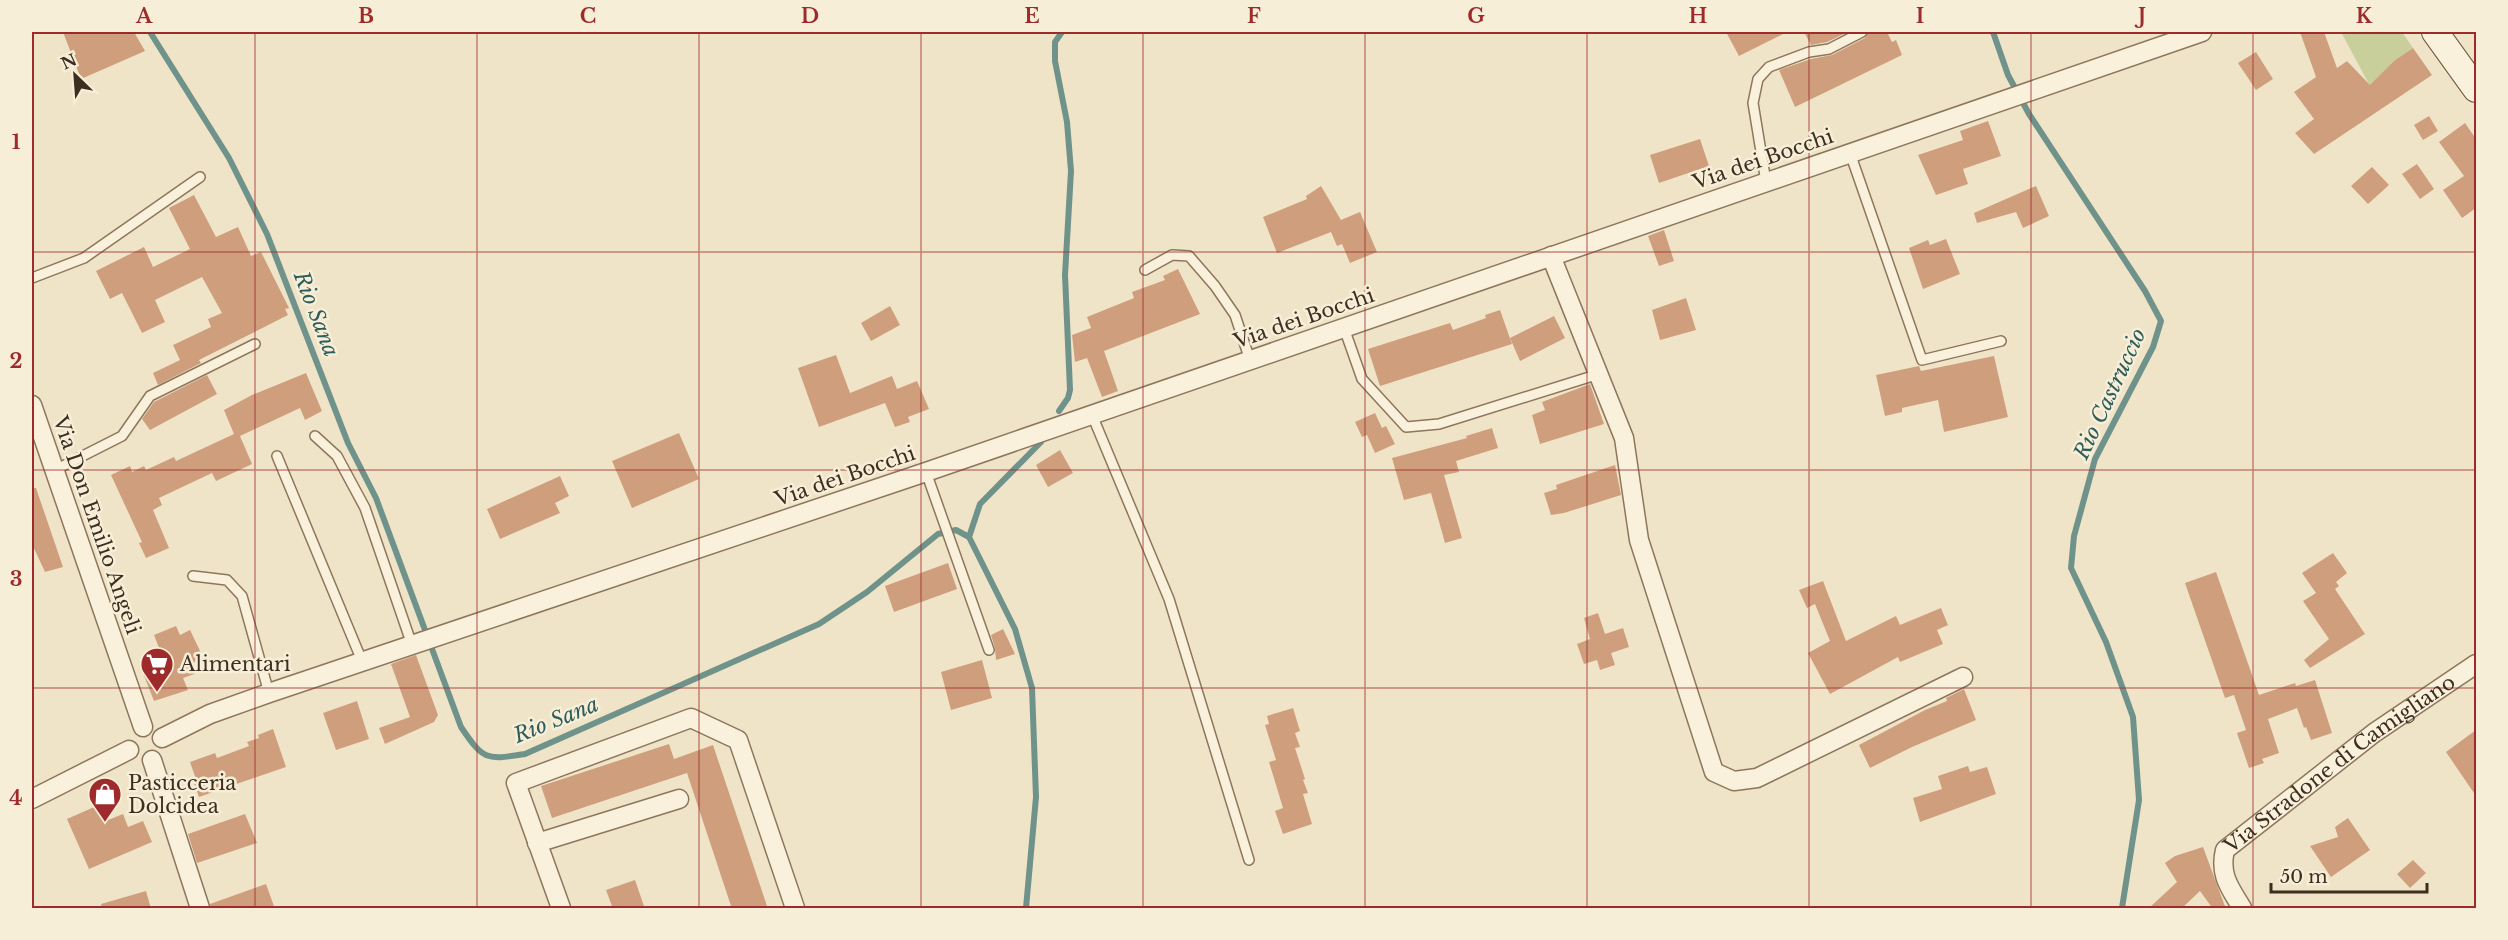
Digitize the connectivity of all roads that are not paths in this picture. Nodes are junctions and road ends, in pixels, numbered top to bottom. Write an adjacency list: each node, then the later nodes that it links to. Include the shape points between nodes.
1 (1862, 32): 7 (lane, via 1829,49 1809,52 1768,68 1758,80 1753,103)
2 (2202, 32): 5 (street, Via dei Bocchi)
3 (2439, 34): 4 (street)
4 (2476, 89)
5 (1850, 153): 7 (street, Via dei Bocchi); 12 (lane, via 1922,360)
6 (200, 177): 10 (lane, via 84,258)
7 (1766, 182): 8 (street, Via dei Bocchi)
8 (1551, 256): 11 (street, Via dei Bocchi); 15 (street)
9 (1144, 270): 14 (lane, via 1172,255 1189,256 1235,315)
10 (32, 278)
11 (1344, 328): 14 (street, Via dei Bocchi); 15 (lane, via 1362,380 1406,427 1439,424)
12 (2001, 341)
13 (255, 344): 20 (lane, via 150,396 122,436)
14 (1250, 360): 17 (street, Via dei Bocchi)
15 (1599, 374): 27 (street, via 1624,438 1639,540 1714,772 1734,781 1758,778)
16 (32, 405): 20 (street, Via Don Emilio Angeli)
17 (1092, 415): 21 (street, Via dei Bocchi); 36 (lane, via 1169,599)
18 (315, 436): 23 (lane, via 337,456 365,508)
19 (277, 456): 25 (lane)
20 (55, 470): 29 (street, Via Don Emilio Angeli)
21 (926, 472): 23 (street, Via dei Bocchi); 24 (lane)
22 (193, 576): 28 (lane, via 227,580 242,596)
23 (416, 644): 25 (street, Via dei Bocchi)
24 (989, 650)
25 (362, 661): 28 (street, Via dei Bocchi)
26 (2476, 664): 40 (street, Via Stradone di Camigliano, via 2374,733 2225,850 2222,864 2227,883)
27 (1963, 677)
28 (269, 693): 30 (street, Via dei Bocchi, via 210,714)
29 (142, 727): 30 (street, via 154,729); 31 (street, via 132,733)
30 (162, 738): 32 (street, via 160,754)
31 (129, 750): 32 (street, via 141,761); 33 (street)
32 (152, 760): 37 (street)
33 (32, 799)
34 (679, 799): 35 (street)
35 (537, 843): 38 (street); 39 (street, via 516,783 691,718 738,740)
36 (1249, 860)
37 (200, 909)
38 (561, 909)
39 (795, 909)
40 (2242, 909)

